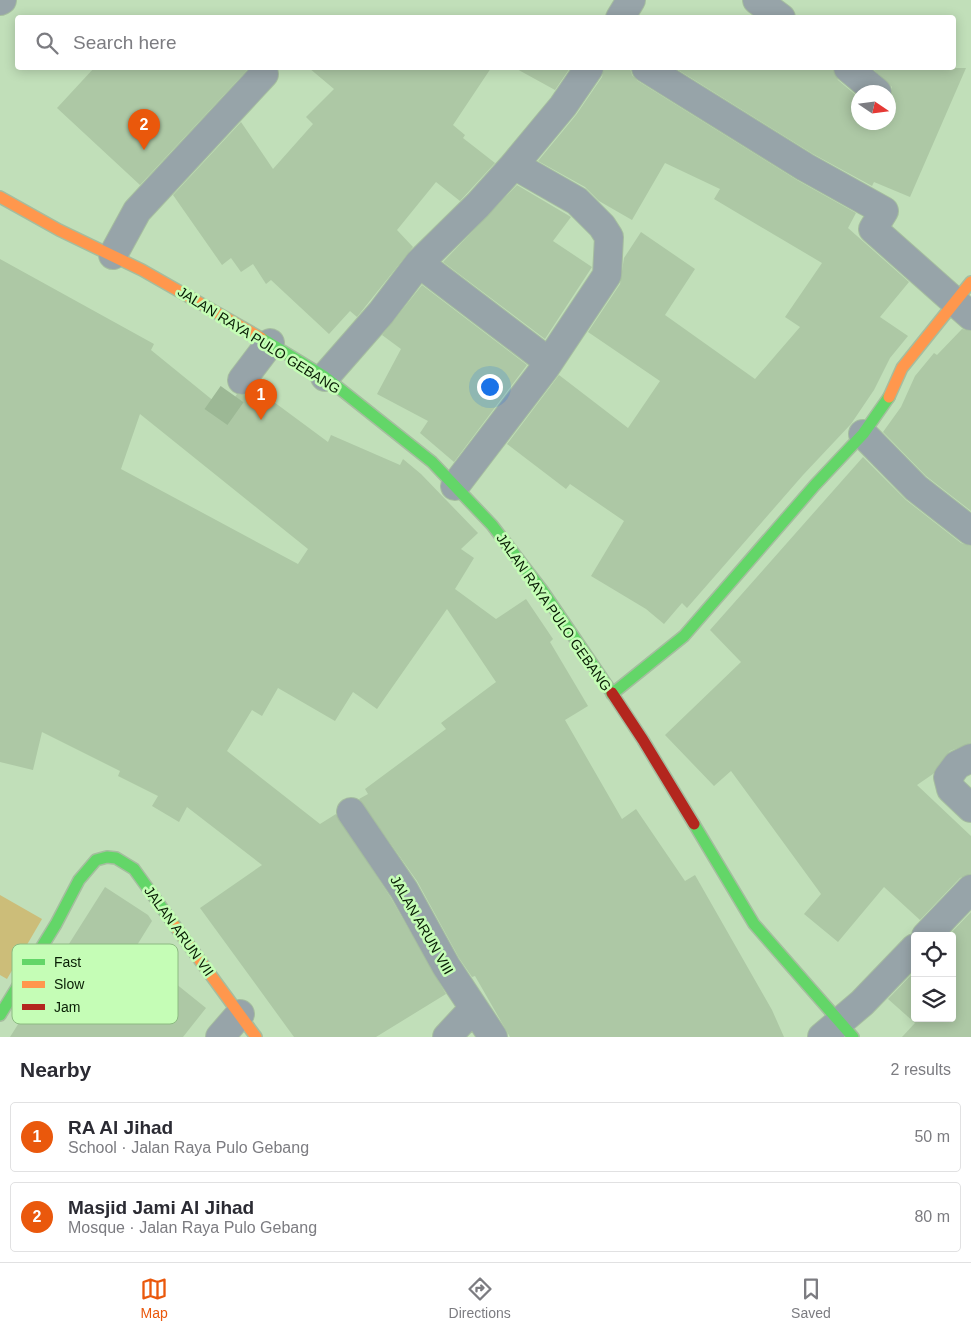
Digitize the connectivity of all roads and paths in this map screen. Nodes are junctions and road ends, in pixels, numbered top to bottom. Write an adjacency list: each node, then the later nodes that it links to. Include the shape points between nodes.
1 (631, 0): 3 (street)
2 (757, 0): 4 (street)
3 (622, 15)
4 (776, 15)
5 (588, 70): 10 (street, via 563,106)
6 (649, 70): 15 (street, via 884,211 872,230)
7 (850, 70): 9 (street)
8 (264, 74): 12 (street, via 137,211)
9 (869, 85)
10 (514, 165): 13 (street); 17 (street, via 578,201 608,237 607,275)
11 (0, 197): 12 (main road, JALAN RAYA PULO GEBANG)
12 (113, 255): 16 (main road, JALAN RAYA PULO GEBANG)
13 (419, 263): 17 (street); 18 (street)
14 (971, 282): 15 (main road)
15 (963, 309): 20 (main road, via 902,368 888,398)
16 (270, 343): 18 (main road, JALAN RAYA PULO GEBANG); 19 (street)
17 (549, 362): 21 (street)
18 (325, 377): 21 (main road, JALAN RAYA PULO GEBANG, via 414,446)
19 (242, 380)
20 (863, 434): 22 (street, via 916,488); 23 (main road, via 684,636)
21 (455, 486): 23 (main road, JALAN RAYA PULO GEBANG, via 492,525 542,590)
22 (971, 531)
23 (612, 694): 35 (main road, JALAN RAYA PULO GEBANG, via 754,924)
24 (971, 758): 25 (street, via 957,765 948,777 951,789)
25 (971, 808)
26 (351, 812): 33 (street, JALAN ARUN VIII, via 404,890)
27 (971, 889): 28 (street)
28 (930, 932)
29 (42, 944): 34 (main road, JALAN ARUN VII, via 86,868 97,860 112,856 121,858 134,868)
30 (911, 952): 35 (street)
31 (12, 987): 32 (main road, JALAN ARUN VII)
32 (4, 999)
33 (473, 1009): 38 (street); 39 (street, JALAN ARUN VIII)
34 (240, 1014): 36 (street); 37 (main road, JALAN ARUN VII)
35 (838, 1032)
36 (220, 1037)
37 (256, 1037)
38 (447, 1037)
39 (493, 1037)

